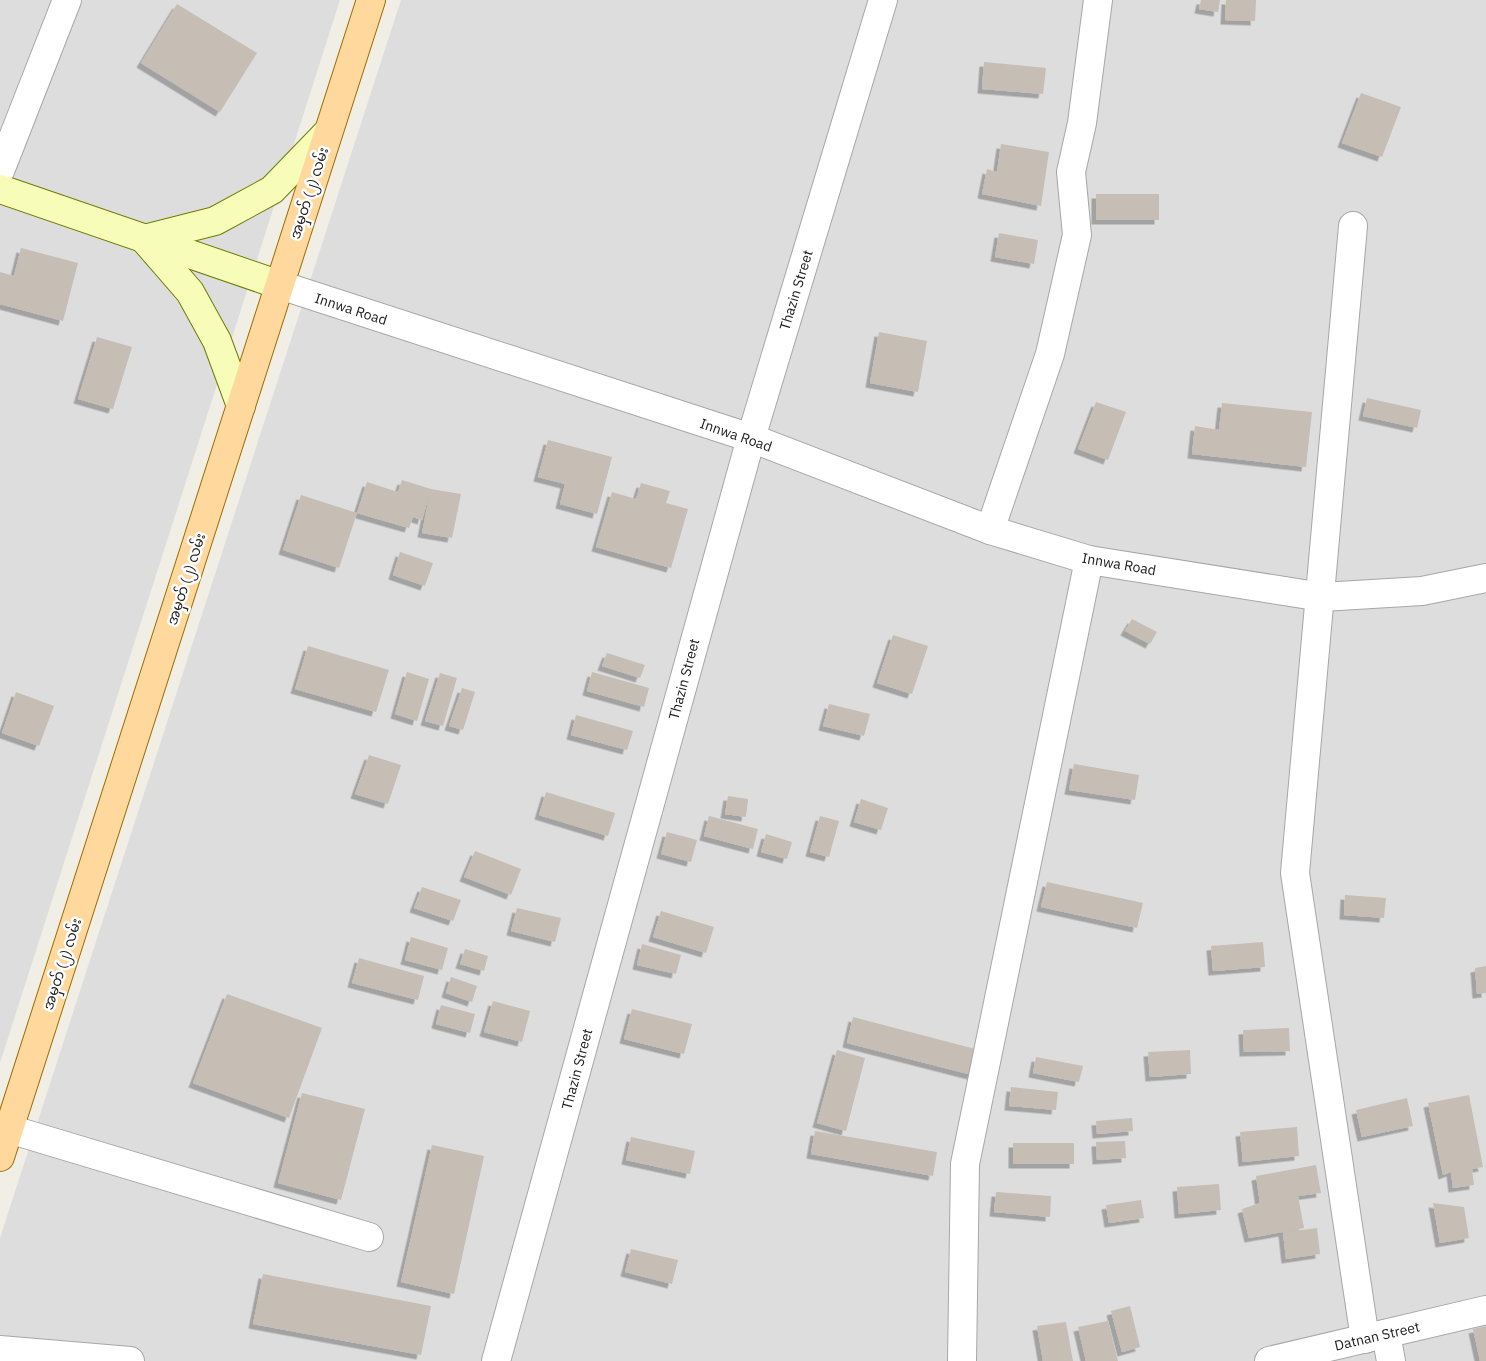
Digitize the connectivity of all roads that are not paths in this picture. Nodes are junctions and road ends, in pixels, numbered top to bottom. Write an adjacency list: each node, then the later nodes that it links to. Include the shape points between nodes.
1 (67, 0): 6 (street)
2 (370, 0): 5 (main road, အမှတ် (၂) လမ်း)
3 (883, 0): 12 (street, Thazin Street)
4 (1098, 0): 13 (street, via 1082,123 1071,172 1077,235 1050,354)
5 (328, 132): 9 (street, via 272,190 216,221); 10 (main road, အမှတ် (၂) လမ်း)
6 (0, 171)
7 (0, 189): 9 (street, Innwa Road)
8 (1353, 226): 16 (street)
9 (144, 239): 10 (street, Innwa Road); 11 (street, via 190,292 217,342)
10 (280, 285): 11 (main road, အမှတ် (၂) လမ်း); 12 (street, Innwa Road)
11 (241, 406): 17 (main road, အမှတ် (၂) လမ်း)
12 (751, 438): 13 (street, Innwa Road); 24 (street, Thazin Street)
13 (990, 530): 14 (street, Innwa Road)
14 (1089, 560): 16 (street, Innwa Road); 25 (street, via 965,1164)
15 (1486, 578): 16 (street, Innwa Road, via 1422,591)
16 (1322, 597): 21 (street, via 1295,873)
17 (9, 1129): 18 (main road, အမှတ် (၂) လမ်း); 19 (street)
18 (0, 1157)
19 (369, 1237)
20 (1486, 1310): 21 (street, Datnan Street)
21 (1375, 1337): 26 (street, Datnan Street); 27 (street)
22 (0, 1350): 23 (street)
23 (130, 1361)
24 (496, 1361)
25 (962, 1361)
26 (1269, 1361)
27 (1391, 1361)

